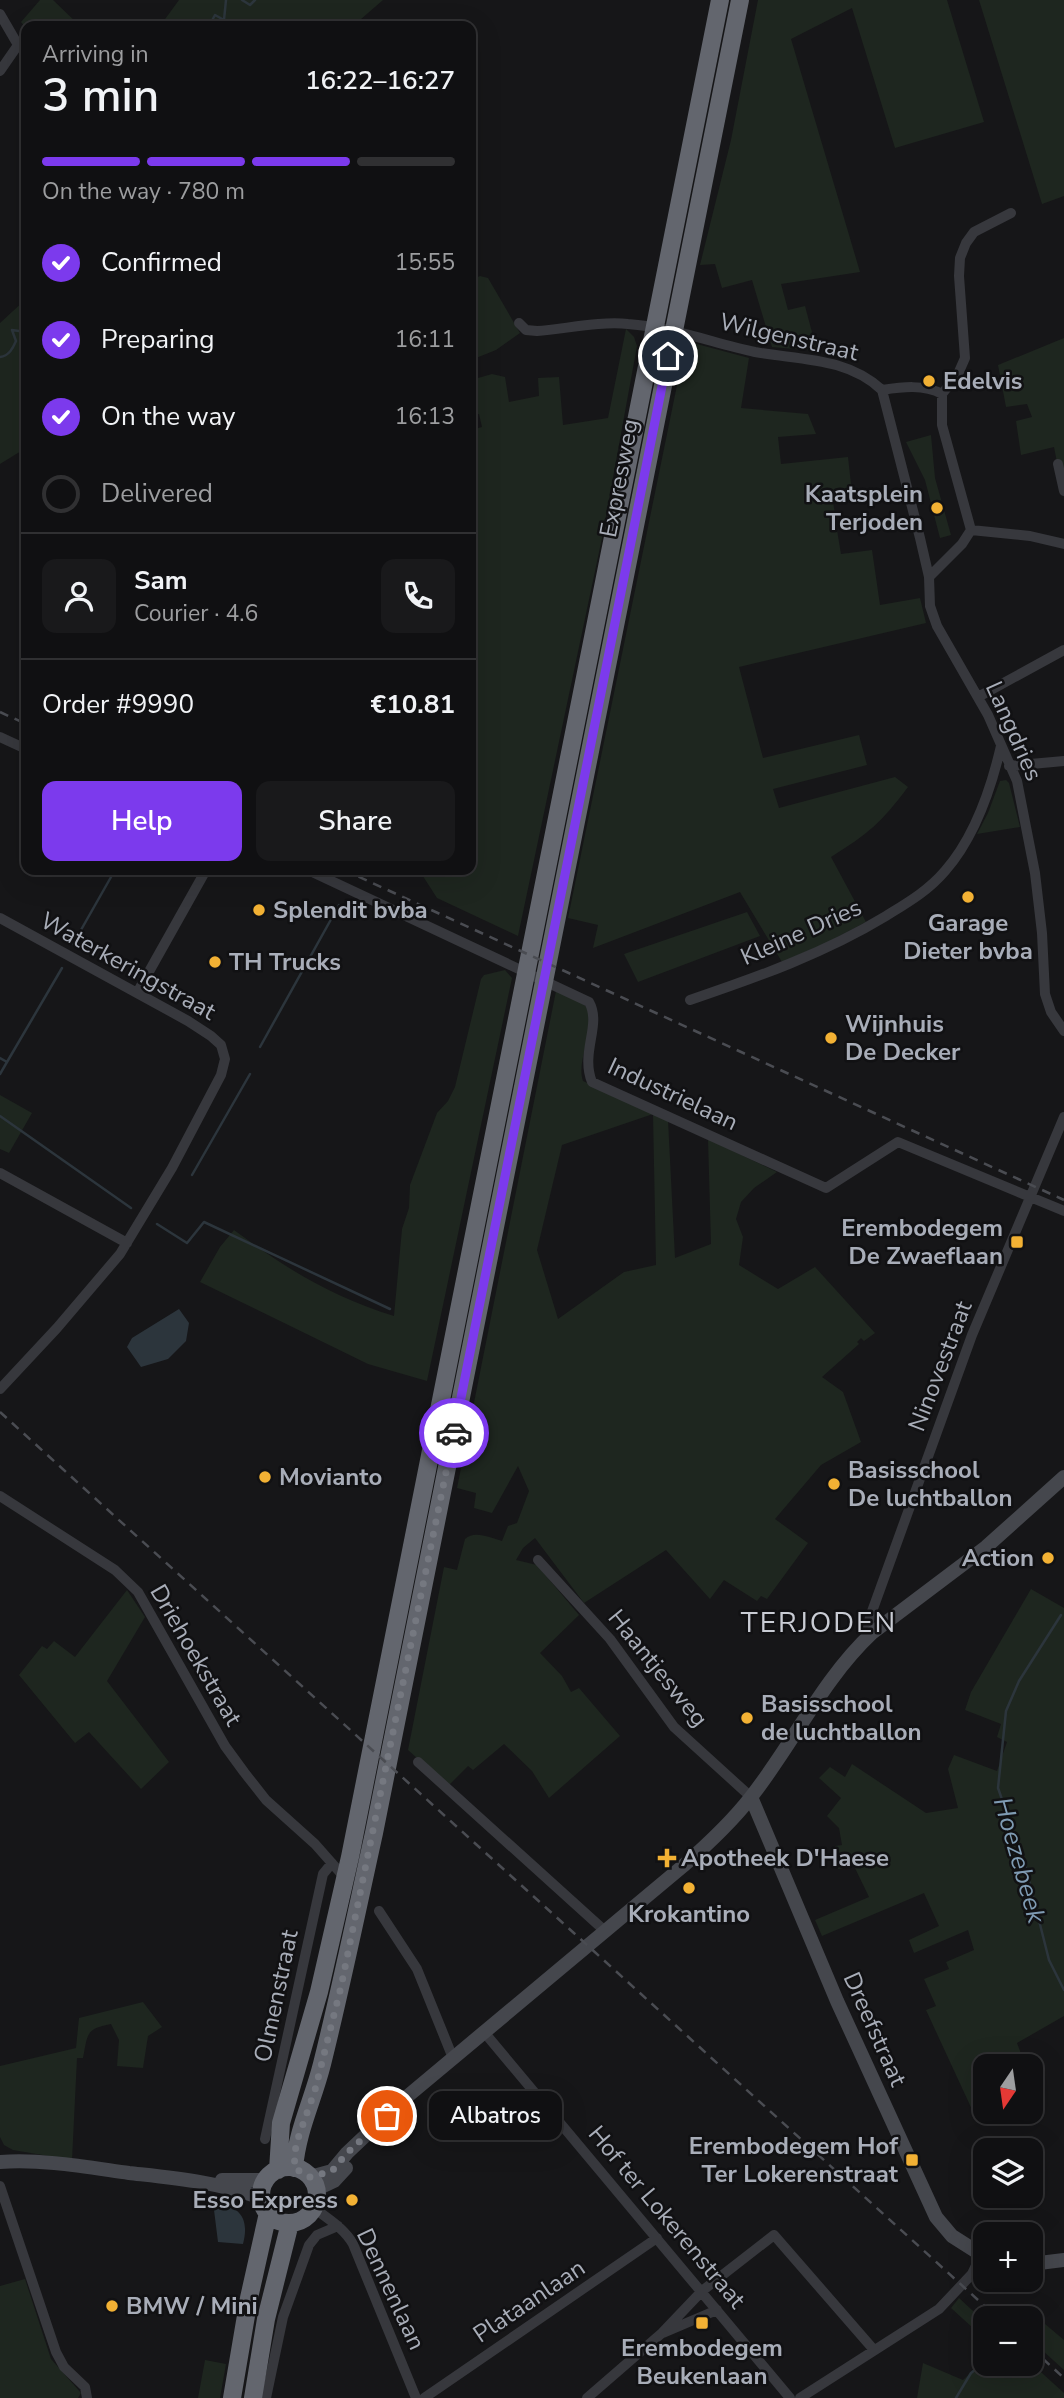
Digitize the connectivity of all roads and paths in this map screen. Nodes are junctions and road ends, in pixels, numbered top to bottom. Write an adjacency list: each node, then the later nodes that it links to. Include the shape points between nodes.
1 (720, 0): 7 (highway, Expresweg)
2 (740, 0): 8 (highway, Expresweg)
3 (0, 14): 4 (street, via 18,45)
4 (0, 71)
5 (1011, 213): 10 (street, via 974,232 960,258 965,358)
6 (519, 323): 7 (street, Wilgenstraat, via 526,330 537,331 625,323)
7 (654, 327): 8 (street, Wilgenstraat); 41 (highway, Expresweg)
8 (674, 331): 9 (street, Wilgenstraat, via 756,352 836,365 870,378); 50 (highway, Expresweg, via 374,1833 341,1987 296,2144)
9 (882, 390): 10 (street, via 917,387); 15 (street, Langdries)
10 (942, 394): 13 (street, via 942,425)
11 (1058, 464): 12 (street)
12 (1064, 491)
13 (971, 530): 14 (street); 15 (street)
14 (1064, 544)
15 (929, 577): 17 (street, Langdries, via 930,606 937,626)
16 (1064, 650): 17 (street)
17 (978, 697): 19 (street, Langdries)
18 (0, 737): 20 (street)
19 (1001, 746): 22 (street, Langdries); 27 (street, Kleine Dries, via 991,790 964,843 924,892 849,938 764,975)
20 (21, 747)
21 (1064, 761): 22 (street)
22 (1009, 766): 28 (street, Langdries, via 1017,781 1035,873 1045,994)
23 (203, 875): 26 (street)
24 (319, 875): 31 (street, Industrielaan, via 589,1002 594,1012 586,1068 592,1082 826,1188 898,1142)
25 (0, 918): 26 (street, Waterkeringstraat)
26 (137, 993): 33 (street, Waterkeringstraat, via 211,1036 221,1045 225,1059 222,1074 172,1168)
27 (690, 1000)
28 (1064, 1031)
29 (1064, 1116): 31 (street, Ninovestraat)
30 (0, 1173): 33 (street)
31 (1032, 1196): 32 (street); 38 (street, Ninovestraat, via 972,1335 910,1502 870,1617)
32 (1064, 1211)
33 (127, 1243): 34 (street, Waterkeringstraat)
34 (0, 1389)
35 (1064, 1477): 38 (main road, via 986,1547)
36 (0, 1496): 42 (street, Driehoekstraat, via 115,1570 138,1592 225,1746 266,1800)
37 (538, 1560): 40 (street, Haantjesweg, via 610,1639 674,1727)
38 (872, 1633): 40 (main road, via 842,1666)
39 (418, 1762): 45 (street)
40 (751, 1797): 45 (main road, via 712,1840); 58 (main road, Dreefstraat, via 842,2014 936,2217 952,2236)
41 (350, 1857): 42 (street); 43 (highway, Expresweg)
42 (332, 1863): 43 (street, Driehoekstraat); 48 (street, Olmenstraat, via 323,1874)
43 (345, 1878): 50 (highway, Expresweg, via 319,1992 281,2123)
44 (379, 1911): 47 (street, via 417,1969)
45 (605, 1931): 46 (main road)
46 (484, 2032): 47 (main road); 57 (street, Hof ter Lokerenstraat)
47 (453, 2058): 50 (main road, via 332,2171)
48 (265, 2139)
49 (0, 2162): 51 (main road, via 85,2167)
50 (293, 2177): 51 (main road, via 241,2182 209,2179); 53 (highway); 54 (highway)
51 (204, 2183): 53 (main road)
52 (0, 2186): 66 (street, via 55,2352 85,2387)
53 (265, 2206): 55 (highway, via 274,2219); 67 (highway)
54 (314, 2208): 55 (highway); 56 (street, Dennenlaan)
55 (290, 2223): 68 (highway, via 266,2319)
56 (338, 2226): 69 (street, via 317,2235 309,2245 283,2318); 70 (street, Dennenlaan, via 353,2244)
57 (657, 2238): 62 (street, Hof ter Lokerenstraat); 71 (street, Plataanlaan)
58 (973, 2250)
59 (1064, 2260): 60 (main road)
60 (1043, 2263)
61 (973, 2272): 65 (street, via 929,2316)
62 (702, 2291): 63 (street, Hof ter Lokerenstraat); 64 (street); 65 (street, via 774,2235)
63 (717, 2310): 64 (street); 73 (street, Hof ter Lokerenstraat)
64 (662, 2333): 72 (street)
65 (874, 2350): 74 (street)
66 (88, 2398)
67 (232, 2398)
68 (253, 2398)
69 (266, 2398)
70 (416, 2398)
71 (424, 2398)
72 (587, 2398)
73 (790, 2398)
74 (800, 2398)

